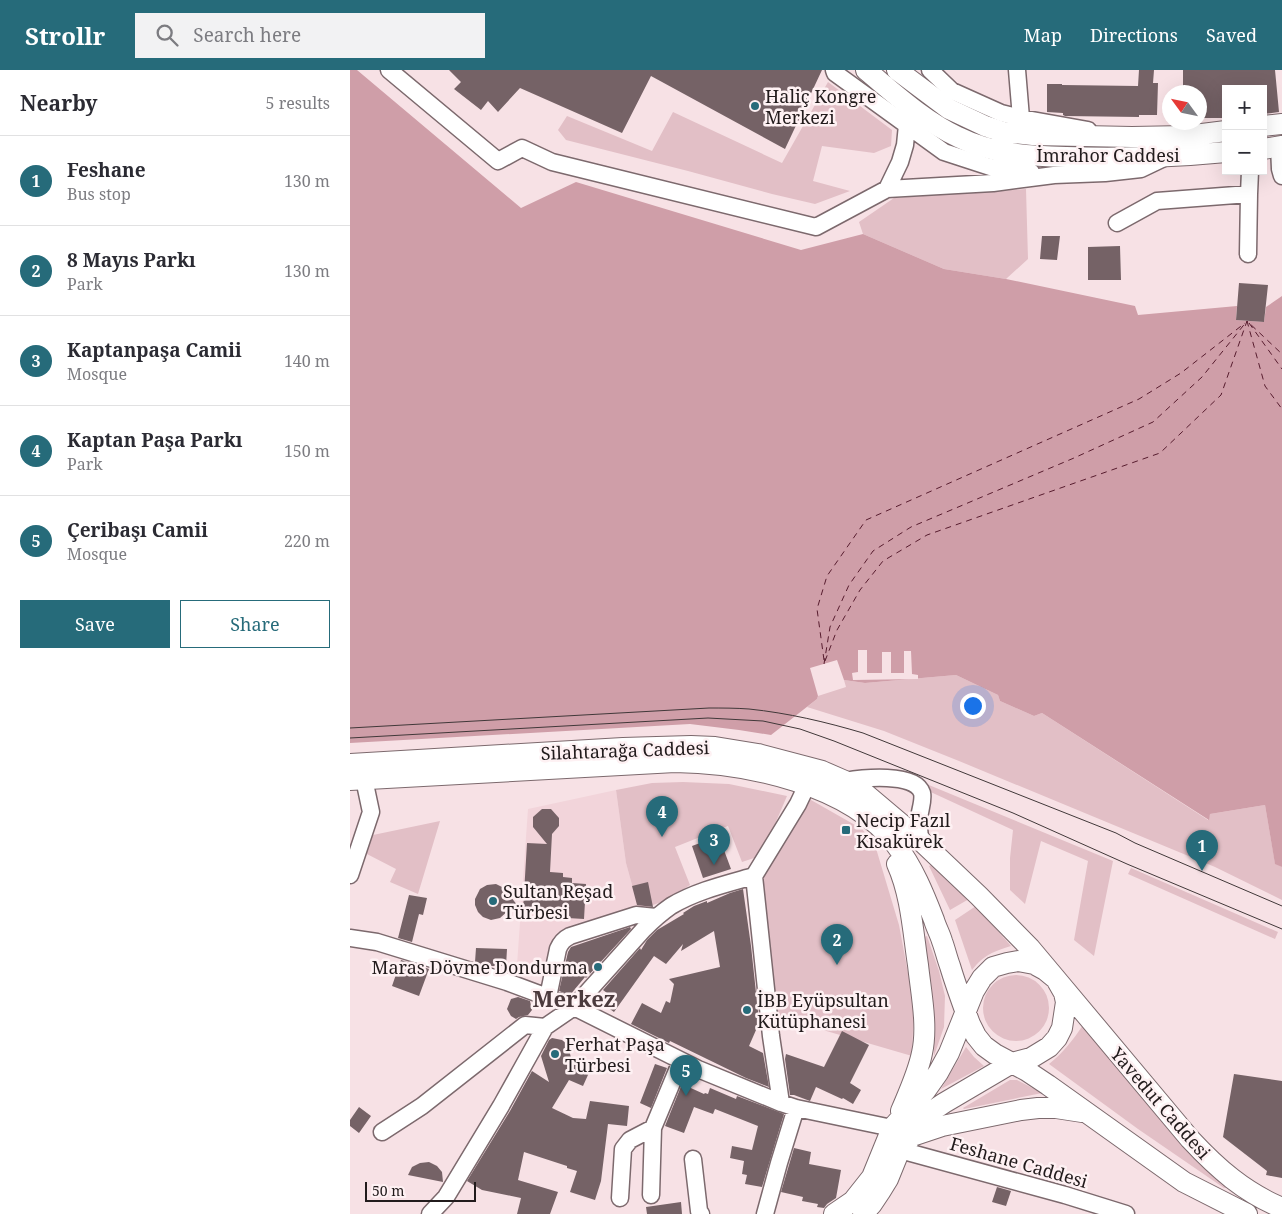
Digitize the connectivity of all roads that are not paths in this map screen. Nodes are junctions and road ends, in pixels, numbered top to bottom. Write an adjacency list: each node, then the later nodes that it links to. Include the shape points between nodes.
1 (389, 70): 20 (street, via 498,161 522,148 552,162 816,227)
2 (834, 70): 10 (street)
3 (866, 70): 16 (main road, İmrahor Caddesi, via 938,126 981,146 1033,156 1114,159)
4 (897, 70): 13 (main road, İmrahor Caddesi, via 949,109 1003,132)
5 (930, 70): 7 (street)
6 (1018, 70): 8 (street)
7 (944, 76): 8 (street, via 952,91 1001,113)
8 (1021, 118): 13 (street)
9 (1282, 124): 11 (main road)
10 (907, 125): 17 (street, via 944,152 990,167); 20 (street, via 900,162)
11 (1267, 126)
12 (1222, 132): 13 (main road, İmrahor Caddesi)
13 (1132, 137)
14 (1275, 147): 19 (street)
15 (1222, 152): 16 (main road, İmrahor Caddesi)
16 (1170, 156): 17 (street, via 1141,169)
17 (1054, 175): 20 (street, via 993,183)
18 (1250, 175): 21 (street)
19 (1282, 176)
20 (887, 189)
21 (1249, 194): 22 (street, via 1157,202); 23 (street)
22 (1117, 223)
23 (1248, 254)
24 (350, 764): 26 (main road, Silahtarağa Caddesi, via 691,746 758,754 822,771)
25 (357, 780): 27 (main road, Silahtarağa Caddesi, via 694,762 758,772); 30 (street, via 371,812)
26 (845, 781): 29 (main road, Silahtarağa Caddesi, via 862,791); 29 (street, via 897,778 918,787 922,794)
27 (806, 785): 28 (main road, Silahtarağa Caddesi, via 839,799); 31 (street)
28 (879, 827): 37 (main road, Silahtarağa Caddesi, via 896,845 921,888); 44 (main road, via 905,888 925,1030 914,1078)
29 (920, 840): 34 (main road, Silahtarağa Caddesi, via 1030,948)
30 (350, 876)
31 (754, 876): 32 (street, via 702,891); 41 (street, via 772,1036)
32 (656, 917): 35 (street, via 636,915 565,939 558,949); 36 (street)
33 (350, 938): 35 (street, via 377,942)
34 (1056, 979): 37 (main road, via 1034,964 1018,962 994,967 974,991); 40 (main road, via 1066,1002 1057,1038 1032,1058); 50 (main road, Yavedut Caddesi, via 1206,1157 1238,1183)
35 (548, 997): 36 (street)
36 (574, 1007): 38 (street); 39 (street)
37 (966, 1013): 40 (main road, via 984,1046); 44 (main road, via 938,1073)
38 (544, 1027): 45 (street, via 525,1026 422,1106); 51 (street, via 446,1197)
39 (681, 1061): 41 (street); 43 (street)
40 (1012, 1063): 42 (main road, Yavedut Caddesi); 46 (main road, via 929,1113)
41 (789, 1106): 44 (street); 53 (street)
42 (1089, 1114): 46 (main road, via 1056,1108 1021,1110 942,1126 912,1136); 57 (main road, Yavedut Caddesi, via 1184,1182)
43 (653, 1128): 48 (street); 49 (street, via 630,1140 623,1149)
44 (892, 1128): 54 (main road, via 872,1177 853,1201)
45 (382, 1132)
46 (901, 1148): 55 (main road, via 888,1179); 56 (street, Feshane Caddesi)
47 (693, 1159): 52 (street)
48 (651, 1195)
49 (620, 1198)
50 (1282, 1208)
51 (428, 1213)
52 (701, 1214)
53 (765, 1214)
54 (834, 1214)
55 (863, 1214)
56 (1126, 1214)
57 (1247, 1214)

